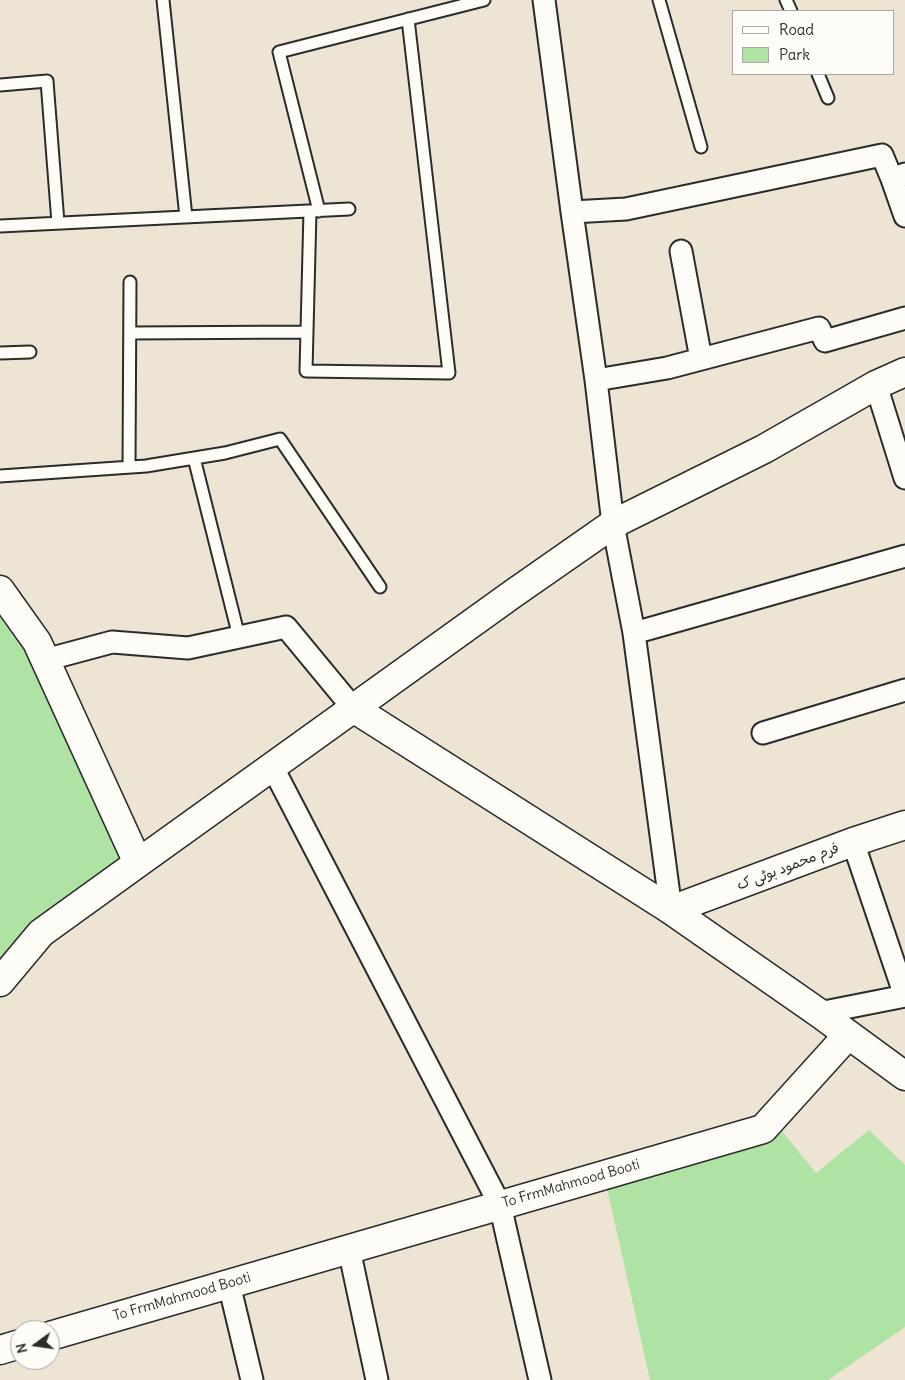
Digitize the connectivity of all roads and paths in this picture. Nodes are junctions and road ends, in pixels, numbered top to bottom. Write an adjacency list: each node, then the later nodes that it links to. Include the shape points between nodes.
1 (163, 0): 15 (lane)
2 (484, 0): 5 (lane)
3 (544, 0): 13 (street)
4 (659, 0): 9 (lane)
5 (408, 19): 12 (lane, via 279,52); 22 (lane, via 449,373 306,371)
6 (818, 75): 8 (lane)
7 (0, 85): 16 (lane, via 47,81)
8 (828, 98)
9 (701, 147)
10 (899, 177): 13 (street, via 882,155 626,209); 14 (street)
11 (350, 209): 12 (lane)
12 (314, 211): 15 (lane); 22 (lane)
13 (572, 212): 27 (street)
14 (905, 216)
15 (186, 217): 16 (lane)
16 (58, 223): 17 (lane)
17 (0, 226)
18 (682, 251): 25 (street)
19 (130, 282): 21 (lane)
20 (905, 318): 25 (street, via 825,341 818,328)
21 (130, 332): 22 (lane); 30 (lane)
22 (307, 332)
23 (30, 352): 24 (lane)
24 (0, 353)
25 (701, 359): 27 (street)
26 (905, 372): 28 (street)
27 (596, 380): 33 (street)
28 (876, 386): 32 (street); 33 (street, via 764,449)
29 (194, 458): 30 (lane); 35 (lane, via 280,439); 38 (lane)
30 (129, 467): 31 (lane)
31 (0, 476)
32 (905, 478)
33 (613, 524): 37 (street); 41 (street)
34 (905, 556): 37 (street)
35 (380, 588)
36 (0, 590): 39 (street, via 37,642)
37 (634, 633): 47 (street)
38 (239, 637): 39 (street, via 188,648 112,642); 41 (street, via 286,626)
39 (45, 660): 46 (street)
40 (905, 690): 42 (street)
41 (353, 708): 43 (street); 47 (street)
42 (762, 733)
43 (272, 766): 46 (street); 53 (street)
44 (905, 825): 45 (street, فرم محمود بوٹی ک)
45 (853, 842): 47 (street, فرم محمود بوٹی ک); 49 (street)
46 (138, 863): 48 (street, via 41,932)
47 (671, 910): 50 (street)
48 (0, 982)
49 (905, 996): 50 (street)
50 (819, 1013): 51 (street)
51 (848, 1035): 52 (street); 53 (street, To FrmMahmood Booti, via 763,1129)
52 (905, 1076)
53 (500, 1205): 54 (street, To FrmMahmood Booti); 59 (street)
54 (349, 1249): 55 (street, To FrmMahmood Booti); 58 (street)
55 (229, 1284): 56 (street, To FrmMahmood Booti); 57 (street)
56 (60, 1333)
57 (252, 1380)
58 (377, 1380)
59 (540, 1380)

